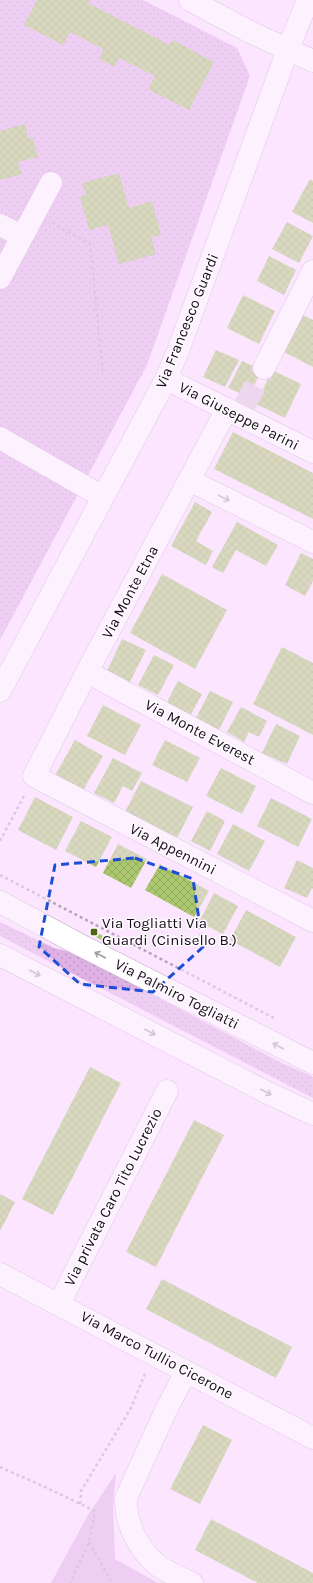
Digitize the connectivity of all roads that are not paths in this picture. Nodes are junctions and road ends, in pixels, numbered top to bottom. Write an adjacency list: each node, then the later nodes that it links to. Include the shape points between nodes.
1 (190, 0): 3 (street)
2 (308, 0): 3 (street, Via Francesco Guardi)
3 (288, 49): 4 (street); 11 (street, Via Francesco Guardi)
4 (313, 61)
5 (50, 182): 7 (street)
6 (0, 225): 7 (street)
7 (22, 236): 9 (street)
8 (313, 271): 10 (street)
9 (0, 278)
10 (264, 368)
11 (166, 379): 12 (street, Via Giuseppe Parini); 16 (street, Via Francesco Guardi)
12 (238, 410): 14 (street, Via Giuseppe Parini); 15 (street, Via Monte Etna)
13 (0, 438): 16 (street)
14 (313, 452)
15 (189, 480): 17 (street, one-way to 17); 18 (street, Via Monte Etna)
16 (103, 497): 19 (street, Via Francesco Guardi)
17 (313, 542)
18 (87, 672): 20 (street, Via Monte Etna); 21 (street, Via Monte Everest)
19 (0, 691)
20 (34, 776): 23 (street, Via Appennini)
21 (313, 793)
22 (0, 902): 25 (street, Via Palmiro Togliatti, one-way to 22)
23 (313, 921)
24 (0, 955): 27 (street, one-way to 27)
25 (313, 1063)
26 (168, 1091): 29 (street, Via privata Caro Tito Lucrezio)
27 (313, 1114)
28 (0, 1274): 29 (street, Via Marco Tullio Cicerone)
29 (59, 1304): 30 (street, Via Marco Tullio Cicerone)
30 (186, 1372): 31 (street, Via Marco Tullio Cicerone); 32 (street, via 126,1498 125,1508 135,1539 156,1565)
31 (313, 1438)
32 (192, 1583)

